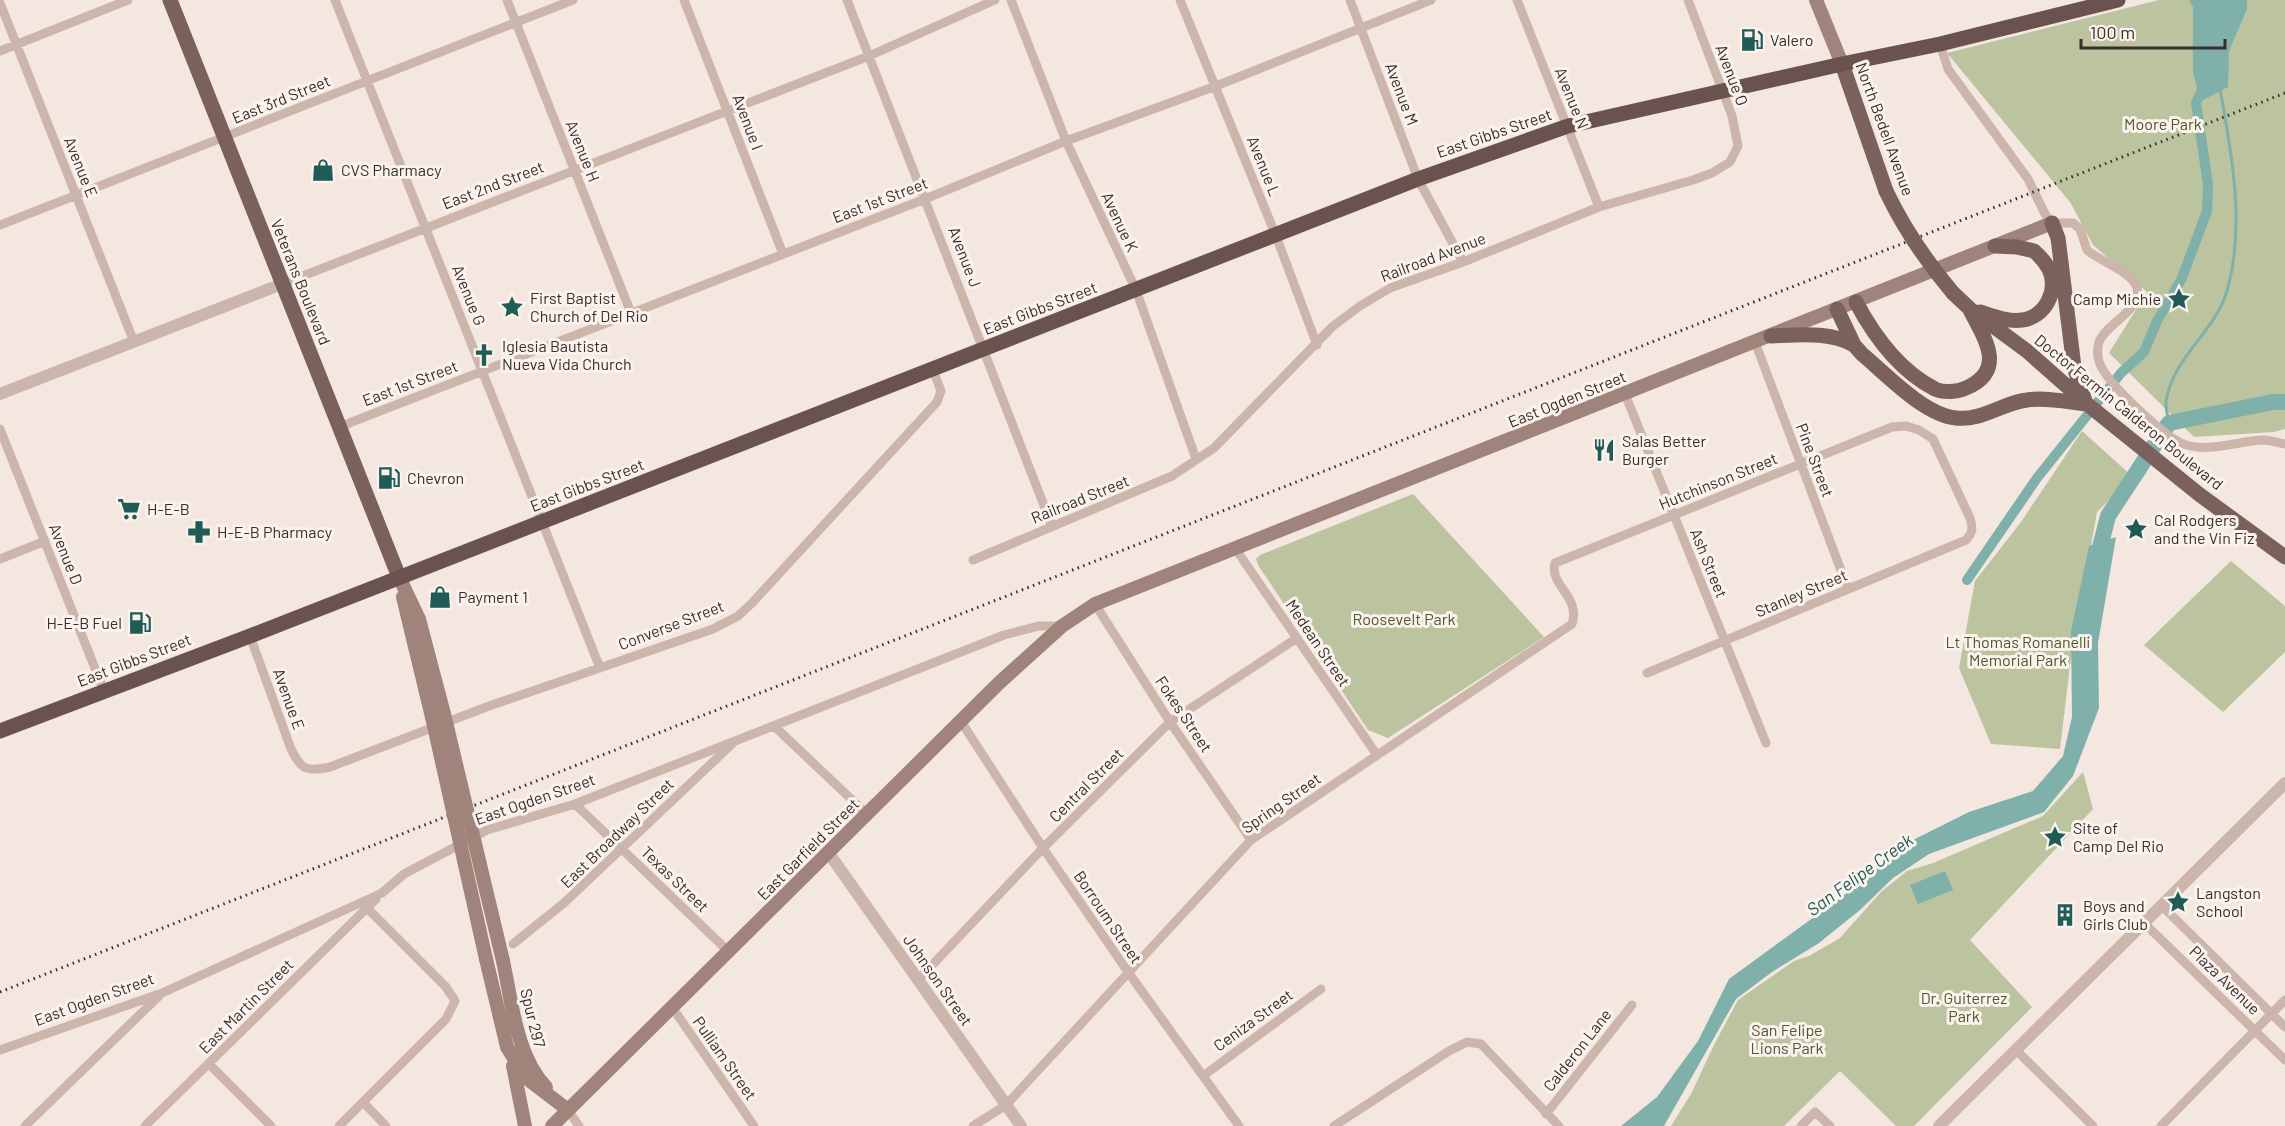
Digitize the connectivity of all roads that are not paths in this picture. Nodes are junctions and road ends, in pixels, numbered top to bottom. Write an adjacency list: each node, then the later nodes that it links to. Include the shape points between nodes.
1 (128, 0): 20 (street)
2 (170, 0): 30 (main road, Veterans Boulevard)
3 (335, 0): 25 (street, Avenue G)
4 (507, 0): 18 (street, Avenue H)
5 (573, 0): 18 (street, East 3rd Street)
6 (684, 0): 28 (street, Avenue I)
7 (847, 0): 23 (street, Avenue J)
8 (995, 0): 23 (street, East 2nd Street)
9 (1011, 0): 31 (street, Avenue K)
10 (1180, 0): 26 (street, Avenue L)
11 (1350, 0): 19 (street, Avenue M)
12 (1431, 0): 19 (street, East 1st Street)
13 (1517, 0): 29 (street, Avenue N)
14 (1688, 0): 27 (street, Avenue O)
15 (1816, 0): 24 (main road, North Bedell Avenue)
16 (2118, 0): 21 (highway, East Gibbs Street)
17 (0, 3): 20 (street, Avenue E)
18 (516, 22): 25 (street, East 3rd Street); 33 (street, Avenue H)
19 (1360, 28): 26 (street, East 1st Street); 34 (street, Avenue M)
20 (16, 44): 22 (street); 35 (street, Avenue E)
21 (1940, 45): 24 (highway, East Gibbs Street); 38 (street, via 1948,69 2028,178)
22 (0, 51)
23 (869, 56): 28 (street, East 2nd Street); 36 (street, Avenue J)
24 (1842, 64): 27 (highway, East Gibbs Street); 47 (main road, North Bedell Avenue, bridge, via 1899,219)
25 (368, 80): 30 (street, East 3rd Street); 40 (street, Avenue G)
26 (1216, 86): 31 (street, East 1st Street); 41 (street, Avenue L)
27 (1722, 91): 29 (highway, East Gibbs Street); 32 (street, Avenue O, via 1738,146)
28 (727, 111): 33 (street, East 2nd Street); 43 (street, Avenue I)
29 (1568, 126): 34 (highway, East Gibbs Street); 37 (street, Avenue N)
30 (224, 137): 35 (street, East 3rd Street); 45 (main road, Veterans Boulevard)
31 (1066, 141): 36 (street, East 1st Street); 46 (street, Avenue K)
32 (1730, 162): 37 (street, Railroad Avenue, via 1693,180)
33 (574, 170): 40 (street, East 2nd Street); 51 (street, Avenue H)
34 (1418, 179): 41 (highway, East Gibbs Street); 44 (street, Avenue M)
35 (76, 195): 39 (street, East 3rd Street); 53 (street, Avenue E)
36 (925, 199): 43 (street, East 1st Street); 57 (street, Avenue J)
37 (1599, 207): 44 (street, Railroad Avenue)
38 (2052, 223): 42 (main road, East Ogden Street); 62 (main road, via 2058,238 2074,367); 65 (street, via 2073,223 2080,229 2087,250 2128,275 2137,289 2134,303 2099,340 2098,357 2106,375 2142,412 2181,443 2199,447 2265,440)
39 (0, 225)
40 (427, 228): 45 (street, East 2nd Street); 59 (street, Avenue G)
41 (1276, 236): 46 (highway, East Gibbs Street); 55 (street, Avenue L)
42 (1995, 246): 48 (main road, East Ogden Street); 50 (main road, via 2034,250 2050,272 2050,301 2024,320 2011,321)
43 (783, 254): 51 (street, East 1st Street)
44 (1462, 262): 55 (street, Railroad Avenue, via 1390,288 1333,326)
45 (282, 284): 53 (street, East 2nd Street); 63 (main road, Veterans Boulevard)
46 (1136, 290): 57 (highway, East Gibbs Street); 66 (street, Avenue K)
47 (1953, 293): 50 (main road, Doctor Fermin Calderon Boulevard)
48 (1856, 302): 49 (main road, East Ogden Street); 50 (main road, via 1870,329 1888,350 1921,380 1949,392 1963,390 1986,375 1988,343)
49 (1837, 309): 52 (main road, East Ogden Street); 56 (main road)
50 (1970, 309): 62 (main road, Doctor Fermin Calderon Boulevard, via 2027,351)
51 (631, 313): 59 (street, East 1st Street)
52 (1771, 336): 54 (main road, East Ogden Street); 56 (main road, via 1826,336)
53 (134, 342): 60 (street, East 2nd Street)
54 (1755, 342): 61 (main road, East Ogden Street); 67 (street, Pine Street)
55 (1317, 345): 66 (street, Railroad Avenue, via 1214,448)
56 (1854, 345): 62 (main road, via 1927,408 1955,418 1979,416 2027,399)
57 (985, 349): 58 (highway, East Gibbs Street); 70 (street, Avenue J)
58 (933, 369): 69 (highway, East Gibbs Street); 85 (street, Converse Street, via 941,391 937,402 738,616 713,629)
59 (483, 371): 63 (street, East 1st Street); 69 (street, Avenue G)
60 (0, 394)
61 (1625, 394): 68 (street, Ash Street); 73 (main road, East Ogden Street)
62 (2086, 404): 74 (main road, Doctor Fermin Calderon Boulevard, via 2200,495)
63 (339, 427): 78 (main road, Veterans Boulevard)
64 (0, 429): 72 (street, Avenue D)
65 (2285, 444)
66 (1196, 459): 70 (street, Railroad Street, via 1172,476)
67 (1801, 464): 68 (street, Hutchinson Street); 71 (street, Hutchinson Street, via 1892,428 1906,426 1919,430 1933,439 1970,518 1973,527); 79 (street, Pine Street)
68 (1674, 515): 77 (street, Hutchinson Street); 84 (street, Ash Street)
69 (542, 522): 78 (highway, East Gibbs Street); 85 (street, Avenue G)
70 (1052, 526): 76 (street, Railroad Street)
71 (1966, 540): 79 (street, Stanley Street)
72 (45, 541): 75 (street); 87 (street, Avenue D)
73 (1235, 548): 80 (main road, East Ogden Street); 83 (street, Medean Street)
74 (2285, 556)
75 (0, 559)
76 (973, 560)
77 (1555, 562): 95 (street, Spring Street, via 1555,576 1574,608 1572,624)
78 (399, 577): 82 (highway, East Gibbs Street); 88 (main road, Spur 297, via 419,619)
79 (1848, 589): 84 (street, Stanley Street)
80 (1095, 604): 81 (main road, East Garfield Street); 90 (street, Fokes Street)
81 (1062, 626): 89 (main road, East Garfield Street); 91 (street, East Ogden Street, via 1039,626 1004,635)
82 (250, 636): 87 (highway, East Gibbs Street); 96 (street, Avenue E, via 291,749)
83 (1297, 638): 90 (street, Central Street); 95 (street, Medean Street)
84 (1725, 641): 86 (street, Stanley Street); 94 (street, Ash Street)
85 (600, 668): 96 (street, Converse Street, via 330,767)
86 (1647, 673)
87 (104, 691): 92 (highway, East Gibbs Street)
88 (438, 715): 120 (main road, Spur 297, bridge); 128 (main road, Spur 297, bridge, via 527,1060 539,1080)
89 (960, 720): 99 (main road, East Garfield Street); 101 (street, Borroum Street)
90 (1170, 722): 100 (street, Fokes Street); 101 (street, Central Street)
91 (774, 726): 93 (street, East Ogden Street); 99 (street)
92 (0, 731)
93 (737, 740): 98 (street, East Ogden Street); 102 (street, East Broadway Street)
94 (1766, 743)
95 (1377, 755): 100 (street, Spring Street)
96 (305, 769)
97 (2285, 783): 105 (street)
98 (575, 804): 102 (street, Texas Street); 104 (street, East Ogden Street, via 487,830 404,874)
99 (867, 814): 103 (main road, East Garfield Street)
100 (1251, 840): 110 (street, Spring Street)
101 (1043, 848): 110 (street, Borroum Street); 111 (street, Central Street)
102 (622, 849): 108 (street, East Broadway Street); 109 (street, Texas Street)
103 (828, 852): 109 (main road, East Garfield Street); 111 (street, Johnson Street)
104 (382, 893): 106 (street, East Martin Street); 113 (street, East Ogden Street)
105 (2162, 906): 107 (street); 117 (street, Plaza Avenue)
106 (367, 908): 124 (street, East Martin Street); 126 (street, via 446,987 455,1001 446,1019)
107 (2144, 923): 119 (street, Plaza Avenue); 122 (street)
108 (513, 944)
109 (728, 951): 116 (main road, East Garfield Street)
110 (1128, 972): 125 (street, Borroum Street); 127 (street, Spring Street)
111 (918, 980): 127 (street, Johnson Street)
112 (1321, 989): 125 (street, Ceniza Street)
113 (162, 993): 121 (street, East Ogden Street); 130 (street)
114 (2285, 1000): 117 (street)
115 (1632, 1005): 129 (street, Calderon Lane)
116 (672, 1007): 128 (main road, East Garfield Street); 138 (street, Pulliam Street)
117 (2271, 1013): 118 (street, Plaza Avenue); 119 (street)
118 (2285, 1027)
119 (2255, 1030): 123 (street, Plaza Avenue); 148 (street)
120 (507, 1047): 128 (main road, Spur 297, via 525,1077); 135 (main road)
121 (0, 1050)
122 (2016, 1050): 146 (street); 147 (street)
123 (2285, 1060)
124 (209, 1064): 131 (street, East Martin Street); 132 (street)
125 (1203, 1076): 141 (street, Borroum Street)
126 (363, 1102): 133 (street); 134 (street)
127 (1006, 1105): 139 (street, Spring Street); 140 (street, Johnson Street)
128 (568, 1110): 136 (main road, East Garfield Street); 137 (street)
129 (1546, 1114): 142 (street, via 1481,1044 1467,1042); 143 (street)
130 (25, 1126)
131 (145, 1126)
132 (271, 1126)
133 (339, 1126)
134 (386, 1126)
135 (525, 1126)
136 (552, 1126)
137 (579, 1126)
138 (754, 1126)
139 (973, 1126)
140 (1021, 1126)
141 (1239, 1126)
142 (1334, 1126)
143 (1559, 1126)
144 (1801, 1126): 145 (street, via 1815,1112)
145 (1830, 1126)
146 (1939, 1126)
147 (2093, 1126)
148 (2161, 1126)

